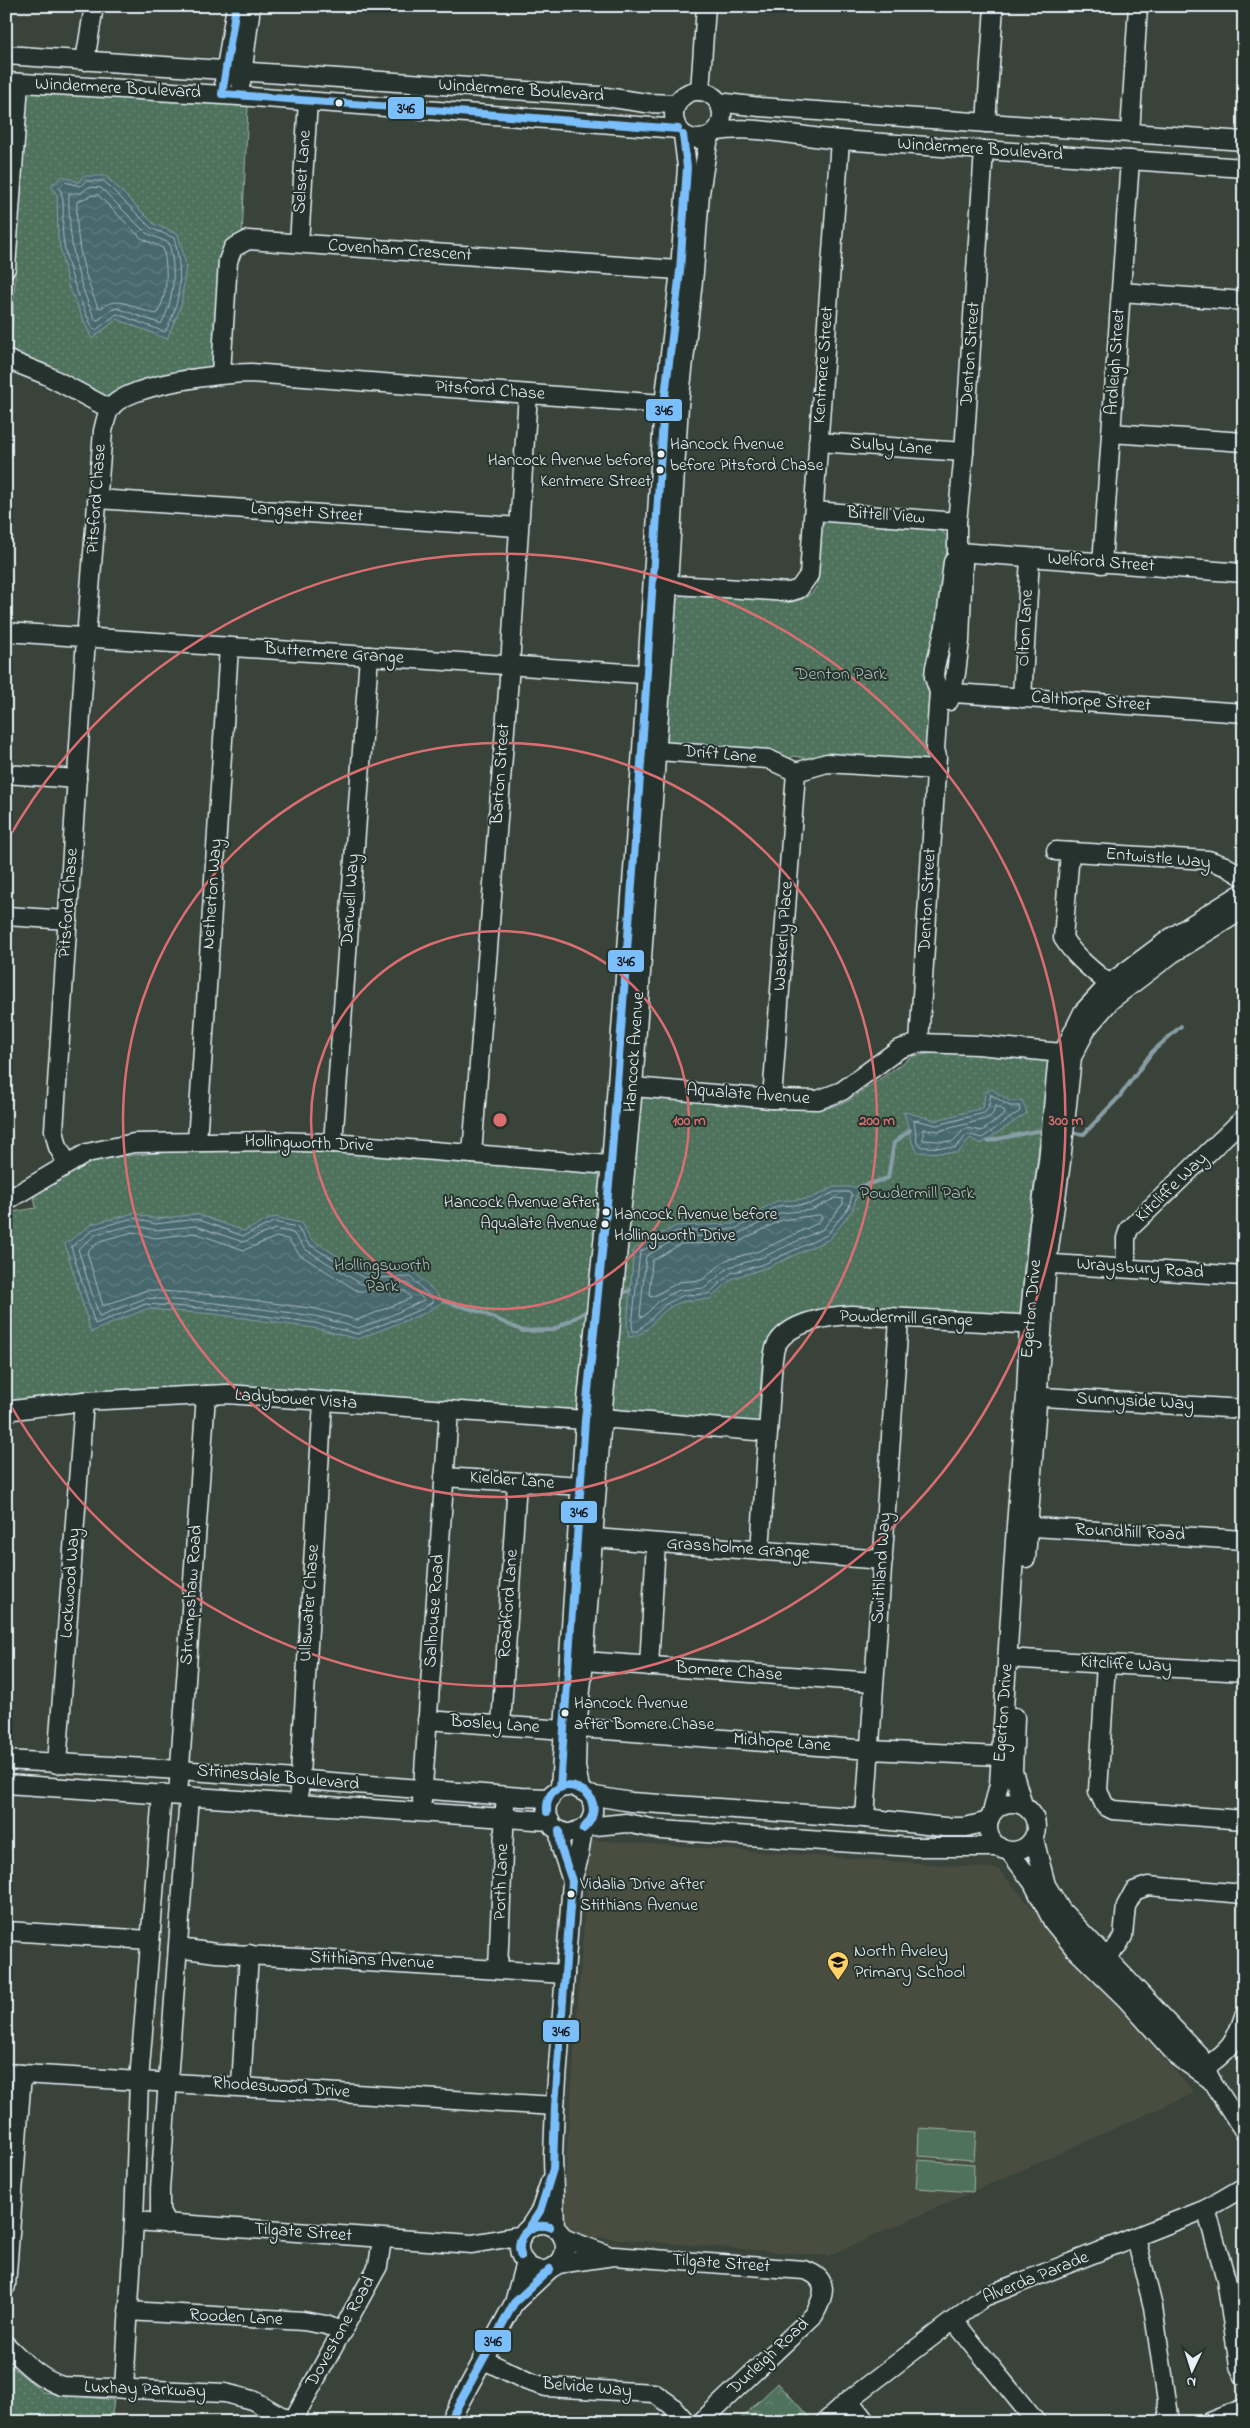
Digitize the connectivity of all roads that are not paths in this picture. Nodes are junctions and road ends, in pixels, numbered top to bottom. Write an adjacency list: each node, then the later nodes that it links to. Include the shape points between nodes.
1 (94, 6): 8 (street)
2 (236, 6): 9 (street)
3 (251, 6): 9 (street)
4 (706, 6): 11 (street)
5 (994, 6): 16 (street)
6 (1138, 6): 18 (street)
7 (6, 56): 8 (street, Windermere Boulevard)
8 (85, 61): 9 (street, Windermere Boulevard)
9 (234, 71): 12 (street); 15 (street, Windermere Boulevard)
10 (13, 83): 12 (street, Windermere Boulevard); 25 (street)
11 (700, 91): 14 (street); 15 (street, via 686,94)
12 (231, 95): 13 (street, Windermere Boulevard)
13 (308, 101): 17 (street, Windermere Boulevard); 26 (street, Selset Lane)
14 (718, 102): 16 (street, Windermere Boulevard); 19 (street, via 722,116)
15 (676, 104): 17 (street, via 674,112)
16 (986, 123): 18 (street, Windermere Boulevard)
17 (681, 132): 19 (street, via 697,139); 28 (street, Hancock Avenue, via 687,168)
18 (1130, 133): 21 (street, Windermere Boulevard)
19 (713, 134): 20 (street, Windermere Boulevard, via 756,128); 28 (street, Hancock Avenue)
20 (840, 140): 22 (street, Windermere Boulevard); 37 (street, Kentmere Street)
21 (1244, 141)
22 (984, 150): 23 (street, Windermere Boulevard); 39 (street, Denton Street)
23 (1130, 160): 24 (street, Windermere Boulevard); 29 (street, Ardleigh Street)
24 (1244, 168)
25 (8, 224): 27 (street)
26 (299, 243): 28 (street, Covenham Crescent); 32 (street, Covenham Crescent, via 248,240 232,248 228,261)
27 (6, 268)
28 (687, 271): 34 (street, Hancock Avenue)
29 (1121, 292): 30 (street); 36 (street, Ardleigh Street)
30 (1244, 301)
31 (6, 360): 35 (street, via 46,374)
32 (222, 373): 33 (street, Pitsford Chase); 35 (street, Pitsford Chase, via 152,387 121,399)
33 (528, 394): 34 (street, Pitsford Chase); 43 (street, Barton Street)
34 (671, 405): 48 (street, Hancock Avenue)
35 (110, 408): 40 (street, Pitsford Chase, via 102,431)
36 (1111, 433): 38 (street); 46 (street, Ardleigh Street)
37 (818, 442): 39 (street, Sulby Lane); 41 (street, Kentmere Street)
38 (1244, 442)
39 (964, 452): 42 (street, Denton Street)
40 (97, 499): 43 (street, Langsett Street); 50 (street, Pitsford Chase)
41 (814, 511): 42 (street, Bittell View); 48 (street, Kentmere Street, via 809,575 799,589 789,592)
42 (957, 522): 44 (street, Denton Street)
43 (518, 526): 53 (street, Barton Street)
44 (958, 555): 45 (street, Welford Street); 55 (street, Denton Street, via 953,562 945,627 934,677)
45 (1030, 558): 46 (street, Welford Street); 56 (street, Olton Lane)
46 (1102, 564): 47 (street, Welford Street)
47 (1244, 574)
48 (661, 584): 54 (street, Hancock Avenue)
49 (6, 632): 50 (street, Buttermere Grange)
50 (86, 638): 51 (street, Buttermere Grange); 62 (street, Pitsford Chase)
51 (229, 647): 52 (street, Buttermere Grange); 74 (street, Netherton Way)
52 (369, 656): 53 (street, Buttermere Grange); 75 (street, Darwell Way)
53 (510, 665): 54 (street, Buttermere Grange); 76 (street, Barton Street)
54 (654, 675): 58 (street, Hancock Avenue)
55 (945, 692): 56 (street, Calthorpe Street); 59 (street, Denton Street, via 935,749)
56 (1022, 698): 57 (street, Calthorpe Street)
57 (1244, 713)
58 (649, 750): 60 (street, Drift Lane, via 768,760); 71 (street, Hancock Avenue)
59 (937, 763): 60 (street, via 828,763); 69 (street, Denton Street)
60 (796, 772): 72 (street, Waskerly Place)
61 (6, 774): 62 (street)
62 (77, 779): 67 (street, Pitsford Chase)
63 (1244, 877): 68 (street, Entwistle Way, via 1208,860 1063,851 1063,938 1070,949)
64 (1244, 892): 68 (street, Egerton Drive, via 1172,937)
65 (1244, 909): 70 (street, Egerton Drive, via 1173,953 1111,1000)
66 (6, 916): 67 (street)
67 (68, 920): 77 (street, Pitsford Chase, via 54,1130 58,1147)
68 (1109, 984): 70 (street, Egerton Drive, via 1083,1012)
69 (919, 1043): 70 (street, Aqualate Avenue, via 978,1045); 72 (street, Aqualate Avenue, via 899,1049 832,1096 809,1100)
70 (1067, 1055): 80 (street, Egerton Drive, via 1055,1161 1039,1224)
71 (625, 1086): 72 (street, Aqualate Avenue); 78 (street, Hancock Avenue)
72 (772, 1099)
73 (1240, 1129): 81 (street, Kitcliffe Way, via 1129,1229)
74 (196, 1142): 75 (street, Hollingworth Drive); 77 (street, Hollingworth Drive, via 134,1143 87,1153)
75 (333, 1143): 76 (street, Hollingworth Drive)
76 (472, 1154): 78 (street, Hollingworth Drive)
77 (67, 1163): 79 (street, Hollingworth Drive)
78 (618, 1166): 92 (street, Hancock Avenue)
79 (6, 1201)
80 (1042, 1263): 81 (street, Wraysbury Road); 84 (street, Egerton Drive)
81 (1126, 1268): 82 (street, Wraysbury Road)
82 (1244, 1276)
83 (899, 1319): 84 (street, Powdermill Grange); 93 (street, Powdermill Grange, via 827,1316 784,1335 776,1344 773,1359); 102 (street, Swithland Way)
84 (1035, 1325): 86 (street, Egerton Drive)
85 (206, 1395): 87 (street, Ladybower Vista); 88 (street, Ladybower Vista); 116 (street, Strumpshaw Road)
86 (1033, 1396): 89 (street, Sunnyside Way); 97 (street, Egerton Drive)
87 (84, 1401): 90 (street, Ladybower Vista); 115 (street, Lockwood Way)
88 (323, 1402): 91 (street, Ladybower Vista); 117 (street, Ullswater Chase)
89 (1244, 1408)
90 (6, 1410)
91 (448, 1411): 92 (street, Ladybower Vista); 94 (street, Salhouse Road)
92 (594, 1419): 93 (street, Ladybower Vista); 96 (street, Hancock Avenue); 98 (street, Hancock Avenue)
93 (768, 1432): 101 (street, Powdermill Grange)
94 (444, 1477): 95 (street, Kielder Lane); 109 (street, Salhouse Road)
95 (517, 1482): 96 (street, Kielder Lane); 110 (street, Roadford Lane)
96 (581, 1486): 111 (street, Hancock Avenue)
97 (1022, 1527): 99 (street, Roundhill Road); 103 (street, Egerton Drive)
98 (594, 1538): 100 (street, Grassholme Grange); 104 (street, Hancock Avenue)
99 (1244, 1540)
100 (656, 1543): 101 (street, Grassholme Grange); 106 (street)
101 (760, 1551): 102 (street, Grassholme Grange)
102 (882, 1560): 108 (street, Swithland Way)
103 (1013, 1659): 105 (street, Kitcliffe Way); 113 (street, Egerton Drive); 125 (street, Egerton Drive, via 1013,1771)
104 (584, 1661): 106 (street, Bomere Chase); 111 (street, Hancock Avenue)
105 (1106, 1664): 107 (street, Kitcliffe Way); 130 (street, via 1098,1791 1105,1806 1114,1810)
106 (649, 1666): 108 (street, Bomere Chase)
107 (1244, 1672)
108 (874, 1682): 112 (street, Swithland Way)
109 (427, 1720): 110 (street, Bosley Lane); 119 (street, Salhouse Road)
110 (501, 1725): 111 (street, Bosley Lane)
111 (568, 1728): 112 (street, Midhope Lane); 120 (street, Hancock Avenue); 121 (street, Hancock Avenue)
112 (870, 1750): 113 (street, Midhope Lane); 129 (street, Swithland Way)
113 (1000, 1756): 128 (street, Egerton Drive, via 1000,1784)
114 (6, 1760): 115 (street, Strinesdale Boulevard)
115 (57, 1764): 116 (street, Strinesdale Boulevard)
116 (180, 1770): 117 (street, Strinesdale Boulevard); 122 (street, Strumpshaw Road)
117 (299, 1780): 119 (street, Strinesdale Boulevard); 124 (street, Ullswater Chase)
118 (6, 1784): 122 (street, Strinesdale Boulevard)
119 (422, 1790): 123 (street, Strinesdale Boulevard); 126 (street, Salhouse Road)
120 (584, 1791): 121 (street, via 567,1786); 129 (street, via 632,1802); 132 (street, via 593,1803 594,1812)
121 (555, 1793): 123 (street, Strinesdale Boulevard); 131 (street, via 546,1813)
122 (176, 1795): 124 (street, Strinesdale Boulevard); 138 (street); 139 (street)
123 (506, 1796): 127 (street, Porth Lane)
124 (298, 1804): 126 (street, Strinesdale Boulevard)
125 (1023, 1805): 128 (street, via 1006,1804); 133 (street, Egerton Drive, via 1037,1823)
126 (421, 1812): 127 (street, Strinesdale Boulevard)
127 (505, 1817): 131 (street, Strinesdale Boulevard); 142 (street, Porth Lane)
128 (990, 1817): 129 (street, via 966,1827); 134 (street, Egerton Drive, via 990,1836)
129 (865, 1818)
130 (1244, 1820)
131 (554, 1826): 132 (street, via 571,1834); 135 (street)
132 (585, 1828): 134 (street, via 626,1823 661,1830 912,1847); 135 (street)
133 (1034, 1839): 134 (street, via 1020,1850); 141 (street, Egerton Drive, via 1046,1885)
134 (1004, 1849): 141 (street, Egerton Drive, via 1033,1883 1053,1922 1075,1949)
135 (572, 1881): 143 (street)
136 (1244, 1894): 141 (street, via 1148,1886 1134,1891 1126,1906 1123,1936)
137 (6, 1931): 138 (street)
138 (150, 1940): 147 (street)
139 (178, 1948): 140 (street, Stithians Avenue); 148 (street)
140 (249, 1954): 142 (street, Stithians Avenue); 149 (street)
141 (1100, 1963): 146 (street, Egerton Drive, via 1199,2055)
142 (498, 1968): 143 (street, Stithians Avenue)
143 (565, 1974): 150 (street)
144 (1244, 2016): 146 (street, via 1238,2036 1228,2052)
145 (14, 2073): 147 (street, Rhodeswood Drive); 166 (street)
146 (1205, 2074): 151 (street, Egerton Drive)
147 (139, 2081): 148 (street, Rhodeswood Drive); 155 (street)
148 (169, 2081): 149 (street, Rhodeswood Drive); 156 (street, via 160,2189 160,2211)
149 (241, 2086): 150 (street, Rhodeswood Drive)
150 (555, 2106): 152 (street)
151 (1244, 2131)
152 (553, 2169): 157 (street, via 540,2210); 158 (street)
153 (1244, 2186): 154 (street, Alverda Parade)
154 (1206, 2209): 159 (street, Alverda Parade); 173 (street, via 1226,2279 1239,2366)
155 (134, 2221): 156 (street, Tilgate Street); 168 (street)
156 (167, 2224): 160 (street, Tilgate Street)
157 (526, 2232): 158 (street, via 542,2224); 161 (street, Tilgate Street); 163 (street, via 519,2245)
158 (559, 2233): 162 (street, Tilgate Street); 164 (street, via 565,2252)
159 (1136, 2238): 169 (street, Alverda Parade, via 984,2297); 184 (street, via 1153,2307)
160 (382, 2239): 161 (street, Tilgate Street); 170 (street, Dovestone Road, via 378,2266)
161 (472, 2244): 163 (street, Tilgate Street)
162 (614, 2256): 164 (street, Tilgate Street); 165 (street, Tilgate Street, via 804,2270 814,2273)
163 (523, 2259): 164 (street, via 536,2269); 167 (street)
164 (554, 2266): 167 (street)
165 (823, 2284): 180 (street, Durleigh Road, via 823,2299 814,2315)
166 (6, 2286)
167 (514, 2303): 172 (street)
168 (128, 2311): 170 (street, Rooden Lane, via 303,2321); 174 (street)
169 (954, 2321): 175 (street, Alverda Parade); 183 (street)
170 (343, 2332): 177 (street, Dovestone Road)
171 (6, 2345): 174 (street, Luxhay Parkway, via 48,2382 62,2386)
172 (482, 2359): 178 (street); 179 (street, Belvide Way, via 546,2387 654,2394 671,2405)
173 (1244, 2376)
174 (124, 2389): 177 (street, Luxhay Parkway, via 225,2393 252,2400)
175 (849, 2400): 181 (street, Alverda Parade); 182 (street)
176 (1244, 2408): 185 (street)
177 (292, 2422)
178 (449, 2422)
179 (686, 2422)
180 (701, 2422)
181 (825, 2422)
182 (866, 2422)
183 (1036, 2422)
184 (1170, 2422)
185 (1209, 2422)

